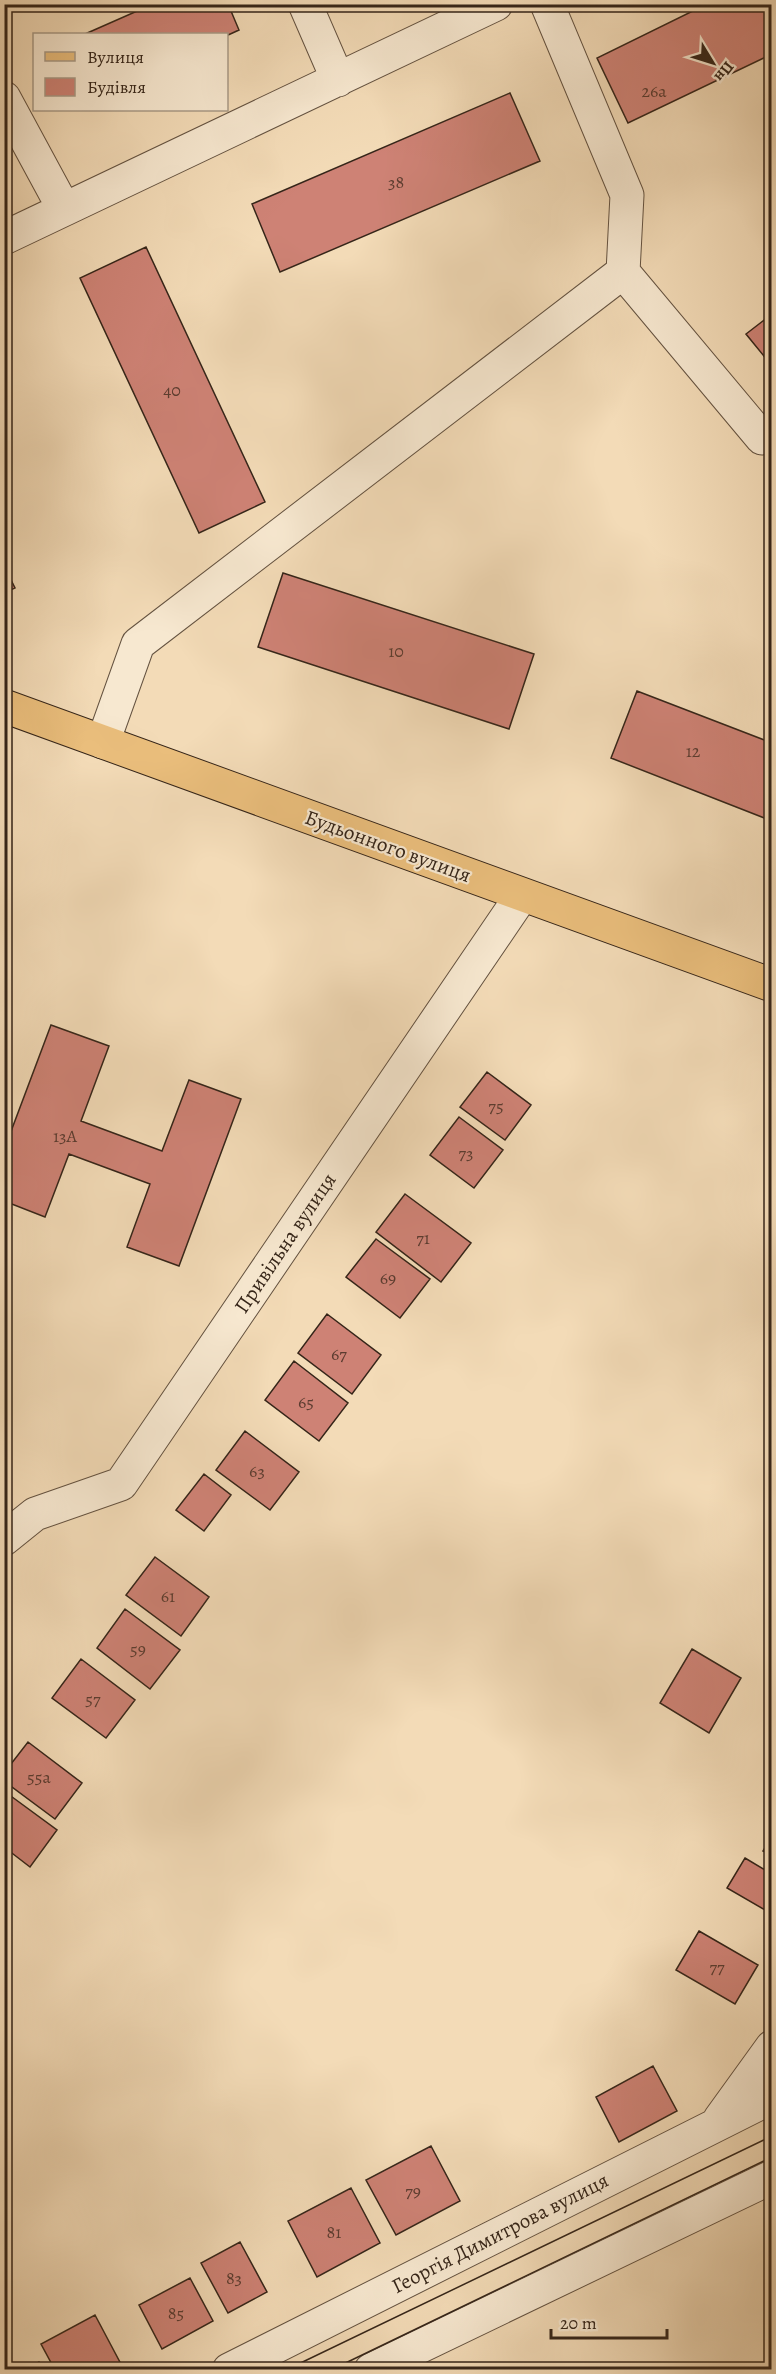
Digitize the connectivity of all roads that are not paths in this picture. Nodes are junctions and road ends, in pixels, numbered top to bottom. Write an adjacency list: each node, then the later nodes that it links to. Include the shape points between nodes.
1 (305, 4): 4 (street)
2 (496, 4): 4 (street)
3 (547, 4): 8 (street, via 627,195)
4 (338, 80): 6 (street)
5 (4, 98): 6 (street)
6 (64, 209): 7 (street)
7 (4, 238)
8 (623, 272): 9 (street, via 762,438); 11 (street, via 138,644)
9 (771, 435)
10 (4, 706): 11 (main road, Будьонного вулиця)
11 (103, 742): 12 (main road, Будьонного вулиця)
12 (522, 895): 13 (main road, Будьонного вулиця); 14 (street, Привільна вулиця, via 121,1484 35,1514)
13 (771, 985)
14 (4, 1539)
15 (771, 2047): 17 (street)
16 (771, 2097): 17 (street, Георгія Димитрова вулиця)
17 (718, 2122): 19 (street, Георгія Димитрова вулиця)
18 (771, 2177): 20 (street)
19 (229, 2370)
20 (371, 2370)

